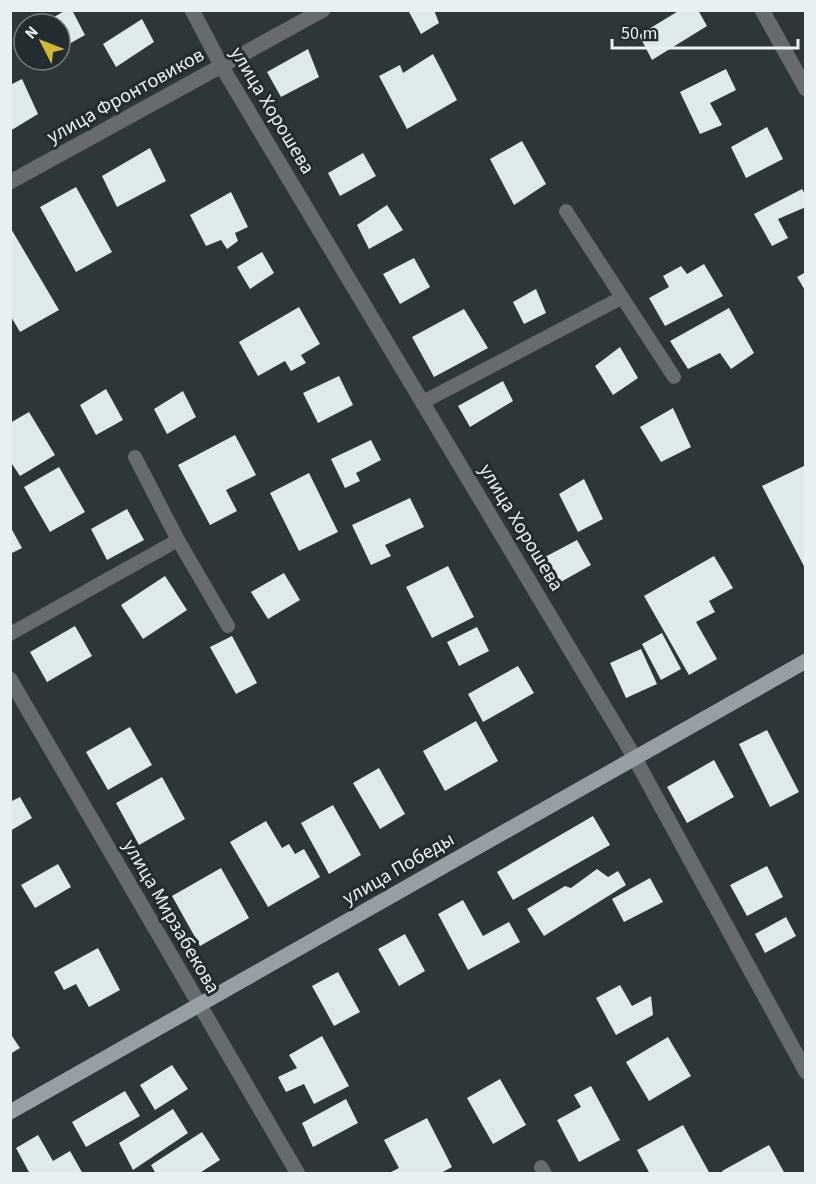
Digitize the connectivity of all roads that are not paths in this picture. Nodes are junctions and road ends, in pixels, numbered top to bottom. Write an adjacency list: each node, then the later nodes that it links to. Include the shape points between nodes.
1 (192, 10): 4 (street, улица Хорошева)
2 (323, 10): 4 (street, улица Фронтовиков)
3 (762, 10): 5 (street)
4 (222, 67): 6 (street, улица Фронтовиков); 10 (street, улица Хорошева)
5 (806, 89)
6 (10, 182)
7 (566, 211): 8 (lane)
8 (621, 298): 9 (lane); 10 (lane)
9 (674, 377)
10 (423, 402): 18 (street, улица Хорошева)
11 (135, 457): 12 (lane)
12 (178, 540): 13 (lane); 14 (lane)
13 (228, 626)
14 (10, 634)
15 (806, 655): 18 (main road, улица Победы)
16 (806, 661): 18 (main road, улица Победы)
17 (10, 679): 19 (street, улица Мирзабекова)
18 (633, 755): 19 (main road, улица Победы); 20 (street, улица Хорошева)
19 (198, 1003): 21 (main road, улица Победы); 22 (main road, улица Победы); 23 (street, улица Мирзабекова)
20 (806, 1072)
21 (10, 1105)
22 (10, 1112)
23 (298, 1173)

